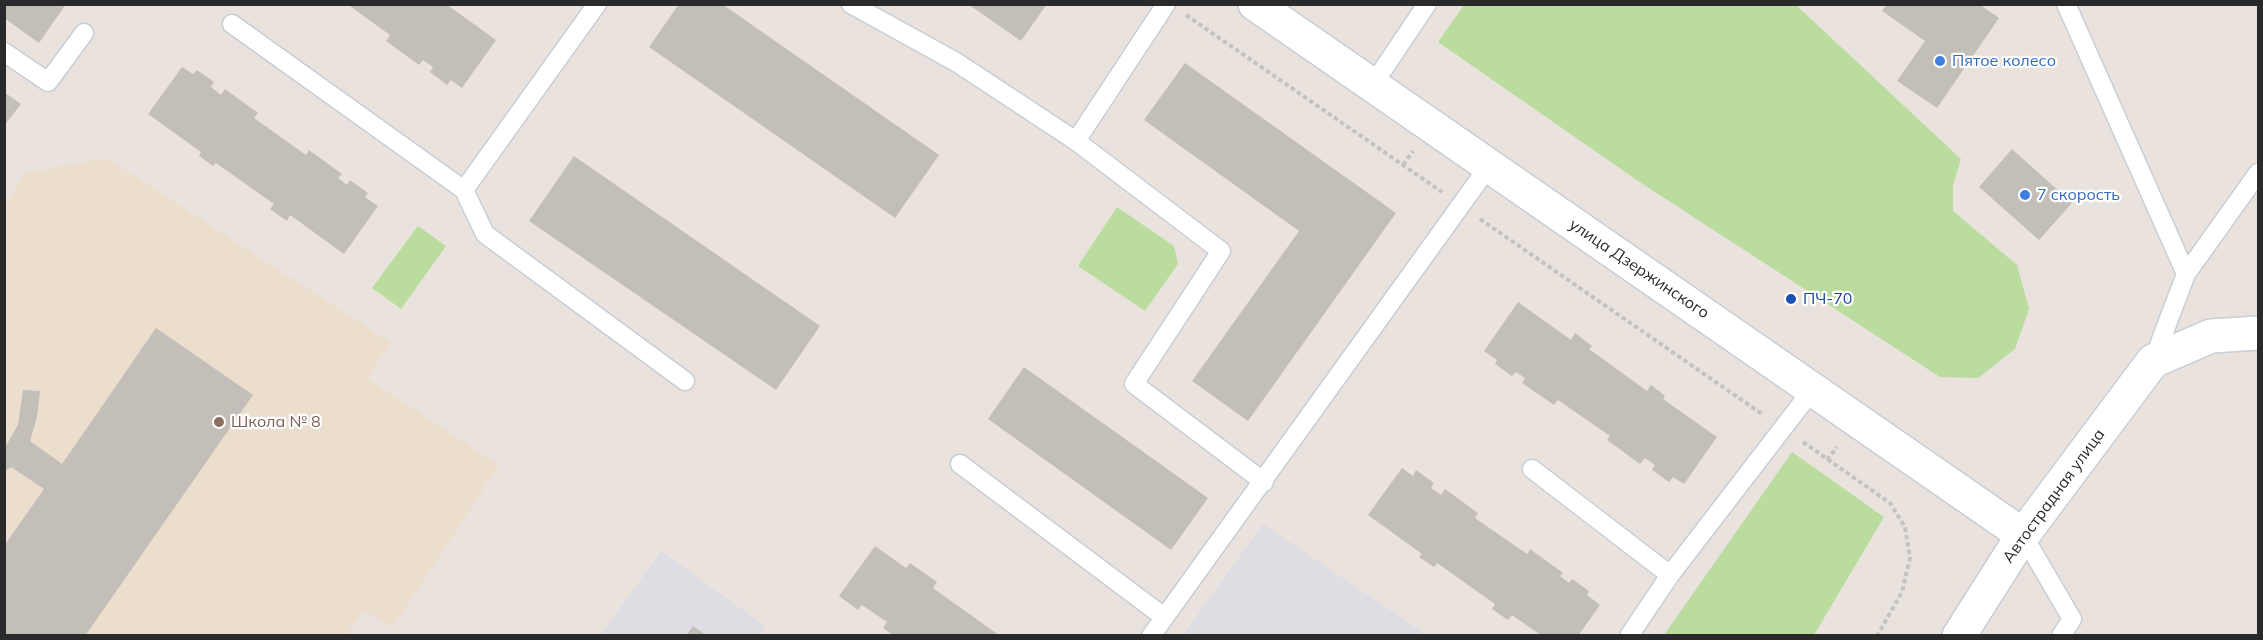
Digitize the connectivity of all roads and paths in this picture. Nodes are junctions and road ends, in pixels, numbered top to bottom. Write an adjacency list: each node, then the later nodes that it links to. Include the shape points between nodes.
1 (597, 4): 14 (lane)
2 (851, 4): 11 (lane, via 956,62)
3 (1256, 4): 10 (street, улица Дзержинского)
4 (1427, 4): 10 (lane)
5 (2066, 4): 17 (lane)
6 (1173, 8): 11 (lane); 15 (path)
7 (232, 24): 14 (lane)
8 (84, 33): 9 (lane, via 48,82)
9 (4, 52)
10 (1372, 86): 12 (street, улица Дзержинского)
11 (1076, 141): 26 (lane, via 1221,251 1134,384)
12 (1489, 166): 21 (street, улица Дзержинского); 26 (lane)
13 (2259, 173): 17 (lane)
14 (464, 190): 20 (lane, via 485,234)
15 (1451, 199)
16 (1470, 212): 22 (path)
17 (2186, 274): 19 (lane)
18 (2259, 333): 19 (street, via 2211,336)
19 (2153, 361): 27 (street, Автострадная улица)
20 (685, 381)
21 (1813, 389): 27 (street, улица Дзержинского); 28 (lane)
22 (1769, 419)
23 (1798, 440): 32 (path, via 1890,503 1905,527 1910,558 1902,592)
24 (960, 464): 29 (lane)
25 (1532, 469): 28 (lane)
26 (1264, 482): 29 (lane)
27 (2023, 535): 33 (street, Автострадная улица); 34 (lane, via 2072,619)
28 (1671, 574): 31 (lane)
29 (1164, 617): 30 (lane)
30 (1151, 636)
31 (1629, 636)
32 (1877, 636)
33 (1959, 636)
34 (2061, 636)

